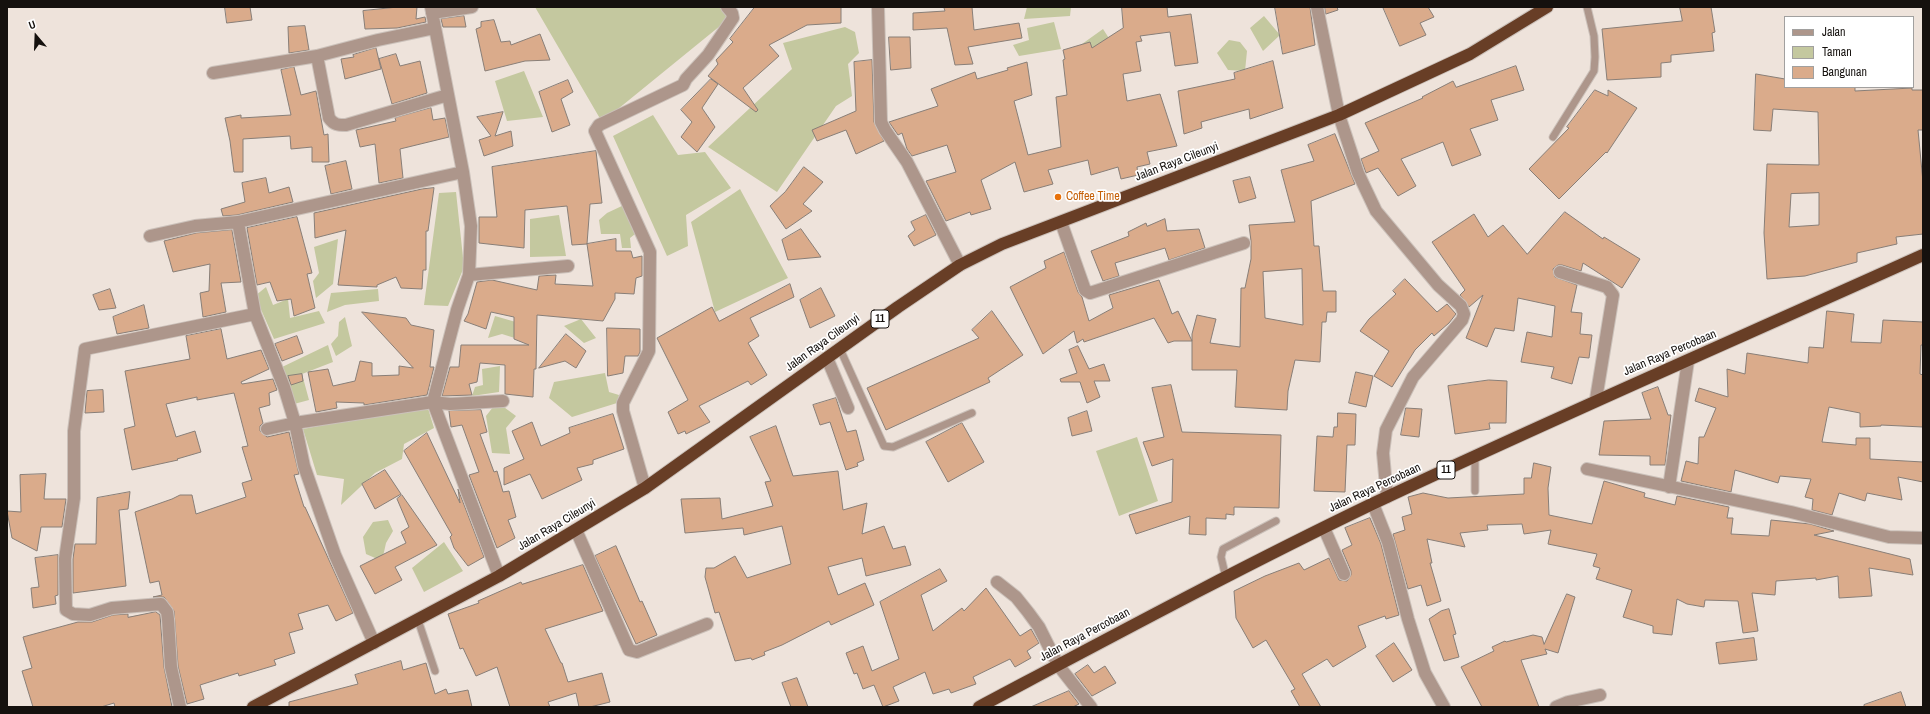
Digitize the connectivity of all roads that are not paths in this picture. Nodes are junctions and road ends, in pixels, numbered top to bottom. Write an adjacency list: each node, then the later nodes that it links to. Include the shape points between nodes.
1 (472, 7): 7 (street)
2 (728, 7): 38 (street, via 733,18 708,55 683,85 599,125 595,131 650,252 649,350 623,403)
3 (878, 7): 20 (street, via 881,122 907,162)
4 (1317, 7): 12 (street)
5 (1547, 7): 12 (highway, Jalan Raya Cileunyi / 11, via 1470,54)
6 (1587, 7): 13 (lane, via 1594,36 1594,71)
7 (432, 10): 8 (street)
8 (435, 28): 9 (street); 11 (street)
9 (317, 56): 10 (street); 11 (street, via 329,118 332,123 338,125 346,125)
10 (213, 73)
11 (448, 95): 14 (street)
12 (1339, 115): 16 (highway, Jalan Raya Cileunyi / 11); 40 (street, via 1358,173 1376,211 1438,285 1461,306 1464,314 1462,320 1413,376 1386,430 1383,453)
13 (1553, 138)
14 (463, 172): 15 (street); 23 (street, via 471,226)
15 (238, 222): 17 (street, via 195,226); 24 (street)
16 (1061, 222): 18 (street, via 1085,290 1090,293); 20 (highway, Jalan Raya Cileunyi / 11, via 1002,244)
17 (150, 236)
18 (1244, 243)
19 (1923, 255): 27 (highway, Jalan Raya Percobaan / 11)
20 (960, 265): 25 (highway, Jalan Raya Cileunyi / 11)
21 (568, 266): 23 (street)
22 (1560, 272): 29 (street, via 1607,287 1613,295)
23 (469, 275): 30 (street)
24 (255, 314): 33 (street, via 284,387); 57 (street, via 85,349 74,431 74,498 65,559 66,610 73,614 90,616 112,608 161,604 167,612 171,667)
25 (840, 349): 26 (highway, Jalan Raya Cileunyi / 11); 32 (lane, via 886,447 892,447)
26 (827, 358): 31 (street); 38 (highway, Jalan Raya Cileunyi / 11)
27 (1688, 361): 29 (highway, Jalan Raya Percobaan / 11); 37 (street)
28 (503, 400): 30 (street, via 450,404)
29 (1596, 400): 35 (highway, Jalan Raya Percobaan / 11)
30 (433, 402): 33 (street); 47 (street)
31 (848, 408)
32 (972, 413)
33 (295, 423): 34 (street); 52 (street, via 304,466 335,555)
34 (267, 429)
35 (1475, 456): 39 (lane); 40 (highway, Jalan Raya Percobaan / 11)
36 (1587, 469): 37 (street)
37 (1669, 487): 45 (street, via 1791,512 1889,537)
38 (645, 488): 44 (highway, Jalan Raya Cileunyi / 11)
39 (1475, 491)
40 (1387, 497): 41 (highway, Jalan Raya Percobaan / 11)
41 (1373, 504): 43 (highway, Jalan Raya Percobaan / 11); 60 (street, via 1388,542 1408,619 1426,673)
42 (1276, 521): 48 (lane, via 1223,548 1221,557)
43 (1324, 528): 46 (street); 48 (highway, Jalan Raya Percobaan / 11)
44 (576, 530): 47 (highway, Jalan Raya Cileunyi / 11); 51 (street, via 630,650 637,652)
45 (1923, 538)
46 (1344, 574)
47 (499, 576): 50 (highway, Jalan Raya Cileunyi / 11)
48 (1226, 578): 53 (highway, Jalan Raya Percobaan / 11)
49 (997, 582): 53 (street, via 1016,597 1028,612 1039,627)
50 (418, 620): 52 (highway, Jalan Raya Cileunyi / 11); 54 (lane)
51 (707, 624)
52 (374, 643): 56 (highway, Jalan Raya Cileunyi / 11)
53 (1058, 665): 58 (highway, Jalan Raya Percobaan / 11); 59 (street)
54 (435, 671)
55 (1600, 696): 61 (street)
56 (255, 706)
57 (180, 707)
58 (979, 707)
59 (1091, 707)
60 (1444, 707)
61 (1556, 707)

